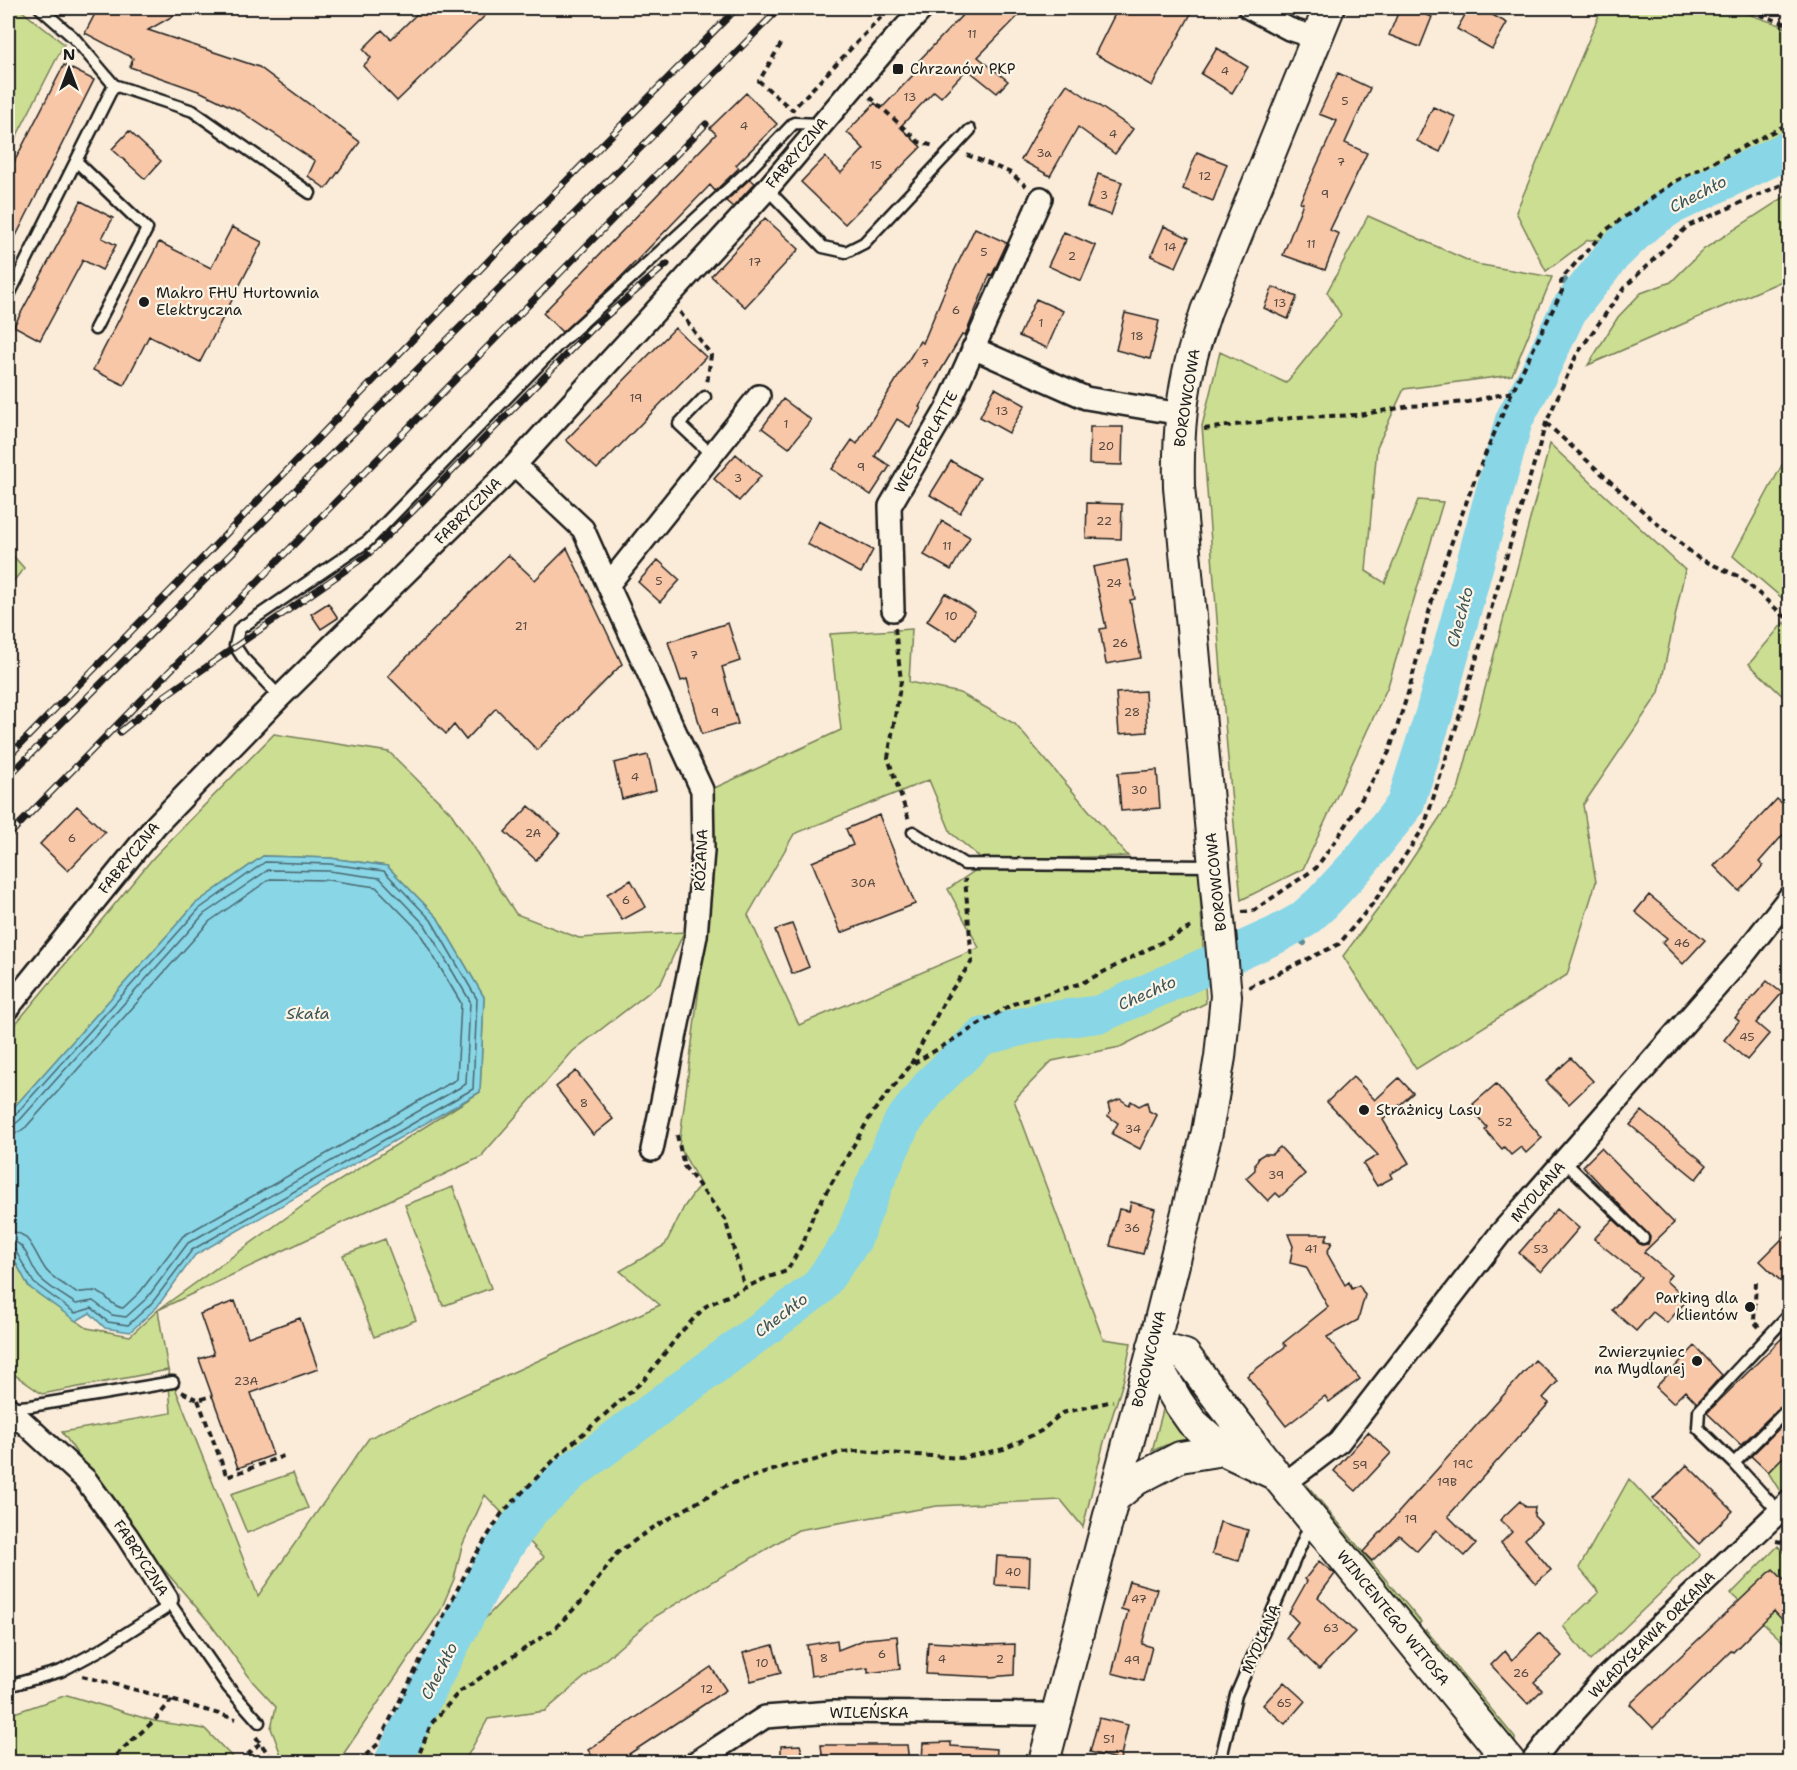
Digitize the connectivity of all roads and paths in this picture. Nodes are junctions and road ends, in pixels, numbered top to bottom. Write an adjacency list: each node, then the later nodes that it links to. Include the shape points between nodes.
1 (40, 8): 10 (lane, via 74,38)
2 (923, 8): 13 (street, FABRYCZNA)
3 (1249, 8): 8 (street)
4 (1329, 8): 8 (street, BOROWCOWA)
5 (1740, 8): 7 (path)
6 (897, 9): 9 (path, via 887,10 792,110 759,81)
7 (1790, 25)
8 (1317, 38): 30 (street, BOROWCOWA, via 1206,311 1191,361)
9 (781, 44)
10 (114, 85): 16 (lane); 20 (lane, via 193,111)
11 (865, 91): 15 (path, via 919,142)
12 (1790, 123): 26 (path, via 1674,182 1606,230 1563,277 1562,291)
13 (822, 124): 19 (street, FABRYCZNA); 36 (lane, via 794,123 750,169 557,346 368,541 239,629 235,646)
14 (970, 130): 15 (lane)
15 (952, 149): 17 (path); 19 (lane, via 864,243 846,252 823,247)
16 (75, 161): 22 (lane); 24 (lane, via 147,230)
17 (1009, 172)
18 (1790, 181): 29 (path, via 1688,226 1624,288 1576,354)
19 (767, 189): 32 (street, FABRYCZNA)
20 (310, 193)
21 (1041, 198): 25 (street, WESTERPLATTE)
22 (8, 297)
23 (675, 304): 28 (path, via 711,355)
24 (95, 329)
25 (973, 348): 30 (street, via 1086,398); 34 (street, WESTERPLATTE, via 946,410 890,506)
26 (1512, 392): 30 (path, via 1468,402 1359,415 1227,425); 41 (path, via 1436,585 1389,752 1316,868 1253,911)
27 (759, 396): 31 (street)
28 (705, 397): 31 (lane, via 679,424)
29 (1546, 423): 35 (path, via 1698,558 1740,577); 42 (path, via 1424,827 1340,945)
30 (1180, 424): 39 (street, BOROWCOWA, via 1179,486)
31 (712, 455): 33 (street)
32 (514, 465): 33 (street, RÓŻANA, via 583,529); 36 (street, FABRYCZNA)
33 (608, 585): 45 (street, RÓŻANA, via 702,790 703,851 696,936)
34 (892, 610): 37 (path, via 901,681 888,758)
35 (1790, 621)
36 (280, 697): 43 (street, FABRYCZNA, via 156,825)
37 (913, 832): 38 (lane)
38 (964, 864): 39 (lane); 44 (path, via 972,961 946,998)
39 (1213, 866): 41 (street, BOROWCOWA)
40 (1790, 896): 46 (street, MYDLANA)
41 (1214, 924): 42 (street, BOROWCOWA); 44 (path, via 1082,983 1013,1004)
42 (1226, 996): 51 (street, BOROWCOWA, via 1207,1132)
43 (8, 1008)
44 (911, 1065): 50 (path, via 873,1112 813,1215 787,1271)
45 (652, 1150)
46 (1564, 1161): 48 (lane); 64 (street, MYDLANA, via 1500,1234 1340,1442)
47 (684, 1166): 50 (path, via 725,1220)
48 (1643, 1238)
49 (1756, 1282): 53 (path)
50 (746, 1288): 78 (path, via 706,1305 644,1380 560,1454 502,1513 473,1559 377,1745)
51 (1162, 1310): 54 (street, BOROWCOWA); 55 (street, WINCENTEGO WITOSA)
52 (1790, 1313): 63 (lane, via 1699,1411 1698,1428)
53 (1754, 1322)
54 (1152, 1351): 55 (street); 61 (street, WINCENTEGO WITOSA, via 1192,1422); 65 (street, BOROWCOWA)
55 (1185, 1355): 64 (street, WINCENTEGO WITOSA)
56 (173, 1382): 60 (lane, FABRYCZNA)
57 (1123, 1399): 79 (path, via 1062,1413 1041,1431 1004,1449 961,1458 841,1452 727,1485 617,1553 583,1600 553,1630 459,1692 431,1724)
58 (198, 1400): 62 (path, via 227,1476)
59 (1790, 1407): 63 (lane)
60 (8, 1408): 68 (street, FABRYCZNA, via 86,1480)
61 (1223, 1450): 64 (street, WINCENTEGO WITOSA); 65 (street, via 1180,1457 1136,1480)
62 (286, 1455)
63 (1734, 1463): 66 (lane)
64 (1280, 1479): 67 (street, WINCENTEGO WITOSA)
65 (1113, 1499): 72 (street, BOROWCOWA)
66 (1786, 1512): 84 (street, WŁADYSŁAWA ORKANA, via 1604,1679)
67 (1312, 1519): 82 (lane, MYDLANA, via 1236,1695); 83 (street, WINCENTEGO WITOSA)
68 (167, 1599): 69 (lane, via 163,1610); 74 (lane, FABRYCZNA, via 228,1687)
69 (61, 1671): 70 (lane); 71 (path)
70 (8, 1686)
71 (172, 1700): 73 (path); 75 (path)
72 (1056, 1718): 80 (street, WILEŃSKA, via 1042,1714 844,1712 765,1717); 81 (street, BOROWCOWA)
73 (244, 1722)
74 (259, 1722)
75 (108, 1762)
76 (240, 1762): 77 (path, via 261,1742)
77 (274, 1762)
78 (358, 1762)
79 (416, 1762)
80 (696, 1762)
81 (1044, 1762)
82 (1220, 1762)
83 (1510, 1762)
84 (1532, 1762)

